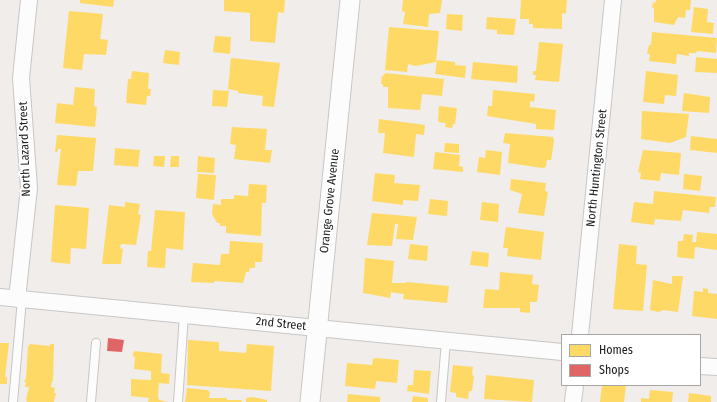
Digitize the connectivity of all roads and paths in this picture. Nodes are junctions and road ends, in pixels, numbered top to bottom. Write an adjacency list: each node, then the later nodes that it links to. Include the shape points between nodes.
1 (29, 0): 5 (street, North Lazard Street, via 22,78 29,188)
2 (350, 0): 7 (street, Orange Grove Avenue)
3 (613, 0): 8 (street, North Huntington Street)
4 (0, 297): 5 (street, 2nd Street)
5 (19, 299): 6 (street, 2nd Street); 15 (lane)
6 (184, 315): 7 (street, 2nd Street); 17 (lane)
7 (317, 328): 9 (street, 2nd Street); 18 (street, Orange Grove Avenue)
8 (580, 334)
9 (446, 341): 11 (street, 2nd Street); 19 (lane)
10 (96, 343): 16 (lane)
11 (561, 352)
12 (701, 366): 13 (street)
13 (717, 367)
14 (575, 386): 20 (street)
15 (13, 402)
16 (91, 402)
17 (178, 402)
18 (310, 402)
19 (440, 402)
20 (573, 402)

